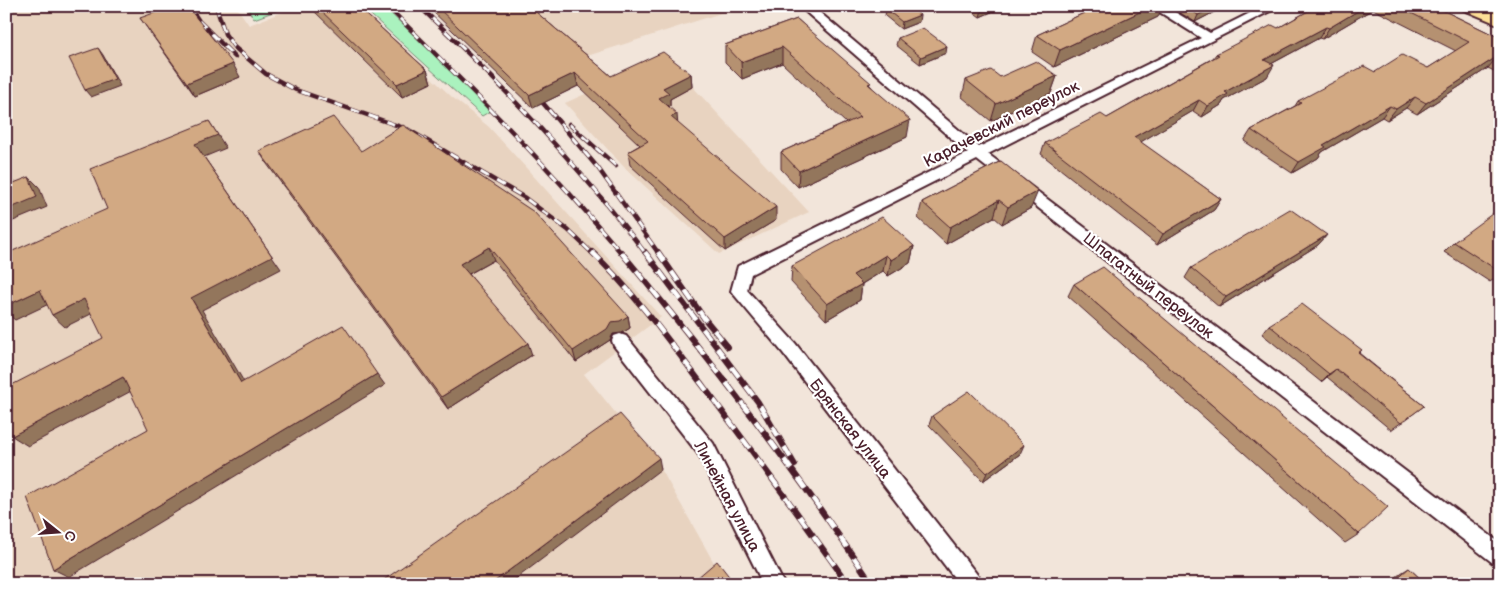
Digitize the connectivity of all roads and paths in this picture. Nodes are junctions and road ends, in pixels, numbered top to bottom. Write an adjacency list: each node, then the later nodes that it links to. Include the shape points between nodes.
1 (804, 6): 7 (street, Шпагатный переулок)
2 (1156, 6): 6 (street)
3 (1274, 6): 6 (street, Карачевский переулок)
4 (1470, 6): 5 (main road)
5 (1500, 20)
6 (1210, 38): 7 (street, Карачевский переулок)
7 (978, 154): 8 (street, Карачевский переулок); 10 (street, Шпагатный переулок)
8 (744, 270): 12 (street, Брянская улица, via 739,291 789,348)
9 (620, 341): 11 (street, Линейная улица, via 706,449)
10 (1500, 556)
11 (774, 584)
12 (972, 584)

